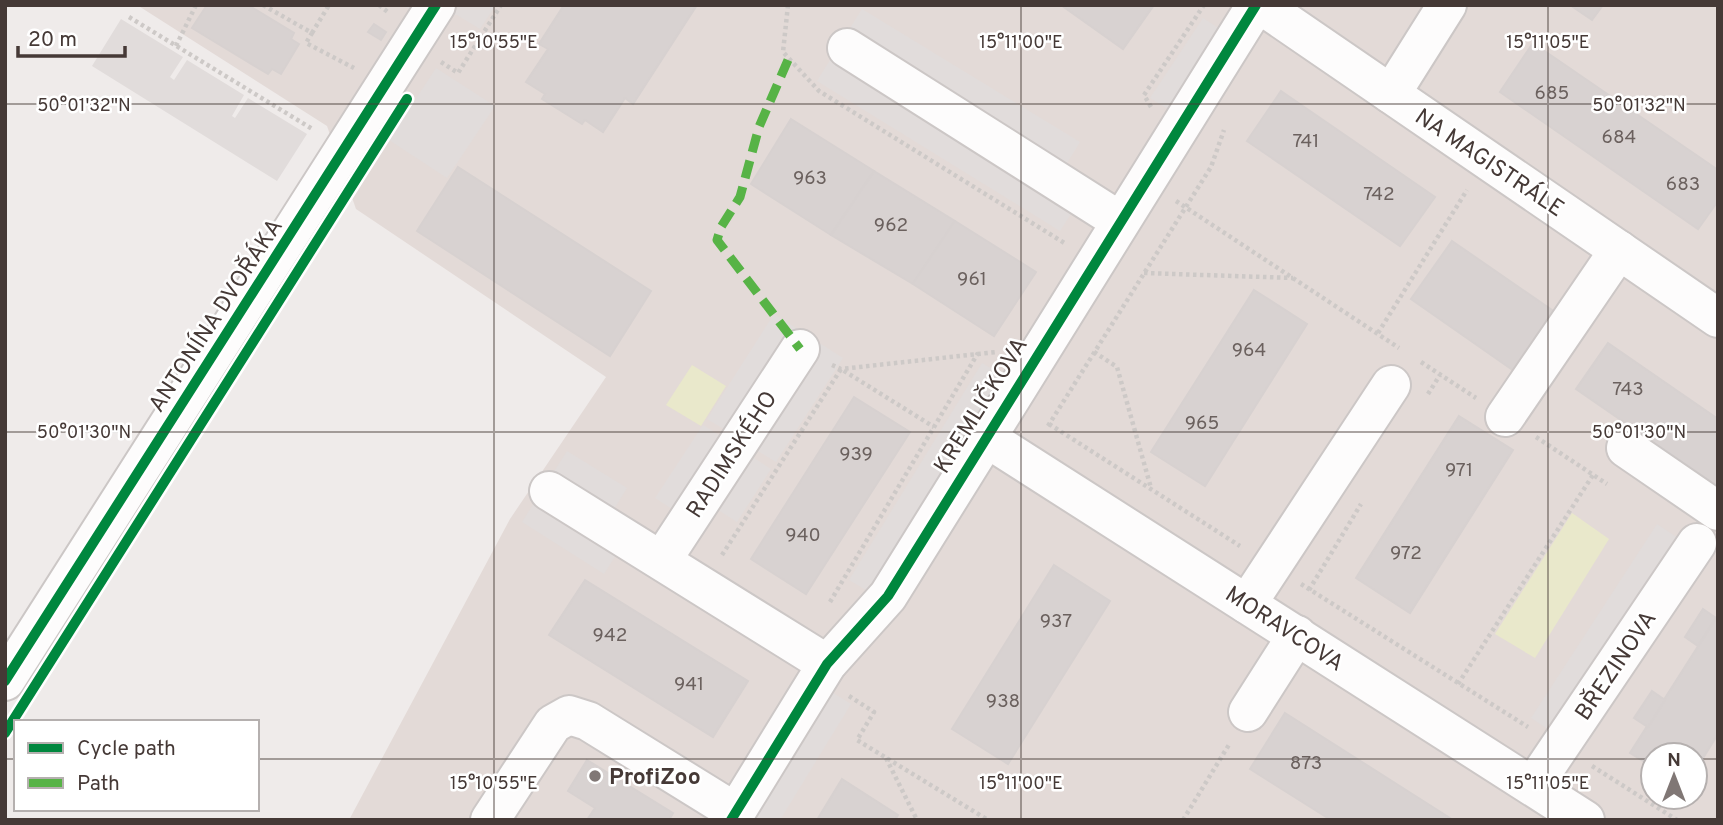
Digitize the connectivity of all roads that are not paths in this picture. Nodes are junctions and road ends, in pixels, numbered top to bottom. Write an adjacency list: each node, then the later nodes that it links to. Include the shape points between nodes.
1 (436, 5): 21 (street, ANTONÍNA DVOŘÁKA)
2 (1259, 5): 5 (street, NA MAGISTRÁLE); 6 (street, KREMLIČKOVA)
3 (1447, 5): 5 (street)
4 (847, 48): 6 (street)
5 (1391, 94): 7 (street, NA MAGISTRÁLE)
6 (1120, 221): 12 (street, KREMLIČKOVA)
7 (1619, 250): 8 (street, NA MAGISTRÁLE); 11 (street)
8 (1718, 318)
9 (800, 349): 17 (street, RADIMSKÉHO)
10 (1407, 366): 18 (street)
11 (1505, 417)
12 (985, 437): 18 (street, MORAVCOVA); 20 (street, KREMLIČKOVA, via 888,596)
13 (1626, 448): 15 (street)
14 (549, 491): 17 (street)
15 (1718, 511)
16 (1697, 543): 23 (street, BŘEZINOVA)
17 (662, 560): 20 (street)
18 (1247, 604): 19 (street, MORAVCOVA)
19 (1297, 635): 22 (street); 23 (street, MORAVCOVA)
20 (822, 670): 24 (street, KREMLIČKOVA)
21 (5, 681)
22 (1248, 712)
23 (1533, 786): 26 (street, MORAVCOVA)
24 (733, 816): 25 (street, via 588,722 569,715 553,724)
25 (490, 820)
26 (1585, 820)

